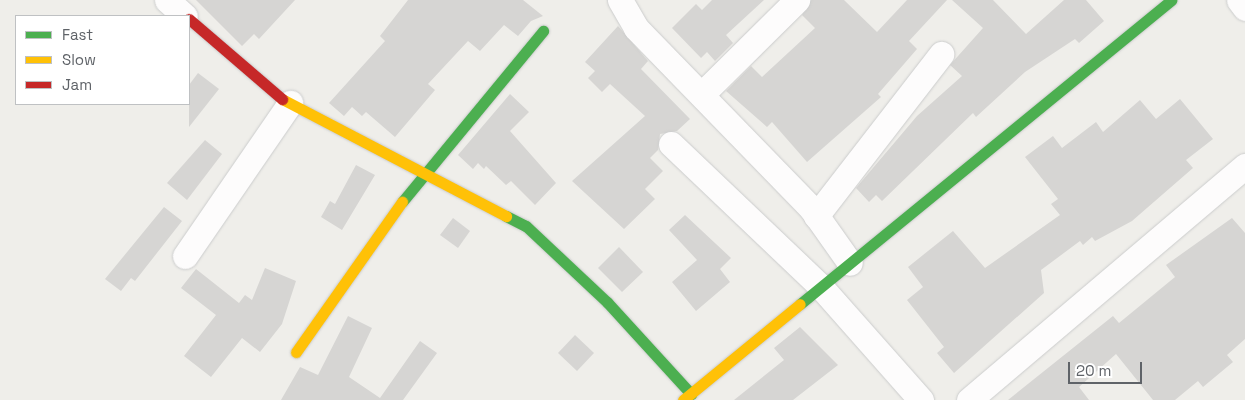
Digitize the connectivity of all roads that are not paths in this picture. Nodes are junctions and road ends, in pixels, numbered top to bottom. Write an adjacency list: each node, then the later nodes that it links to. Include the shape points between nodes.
1 (167, 0): 7 (street)
2 (620, 0): 11 (street, via 636,28)
3 (797, 0): 11 (street)
4 (1172, 0): 18 (street)
5 (1238, 0): 6 (street)
6 (1245, 8)
7 (185, 15)
8 (190, 20): 12 (street, via 259,82)
9 (543, 31): 15 (street)
10 (942, 54): 16 (street)
11 (702, 94): 16 (street)
12 (290, 103): 15 (street); 17 (street)
13 (672, 144): 19 (street)
14 (1245, 166): 23 (street)
15 (424, 172): 20 (street); 21 (street, via 487,203 541,238)
16 (816, 216): 18 (street)
17 (185, 256)
18 (850, 264): 19 (street)
19 (821, 287): 21 (street); 22 (street)
20 (296, 352)
21 (687, 397)
22 (921, 400)
23 (969, 400)

